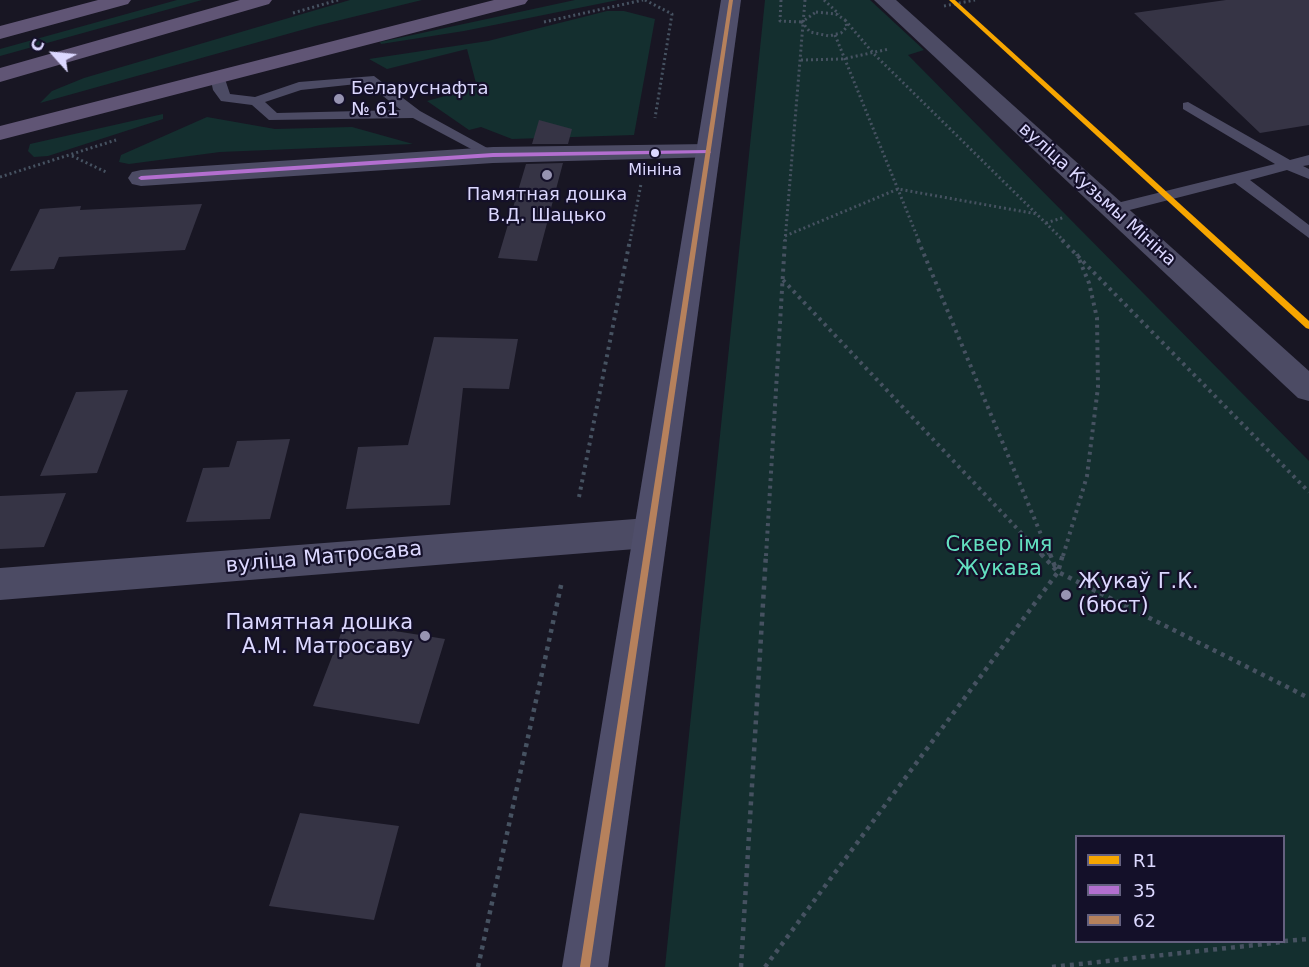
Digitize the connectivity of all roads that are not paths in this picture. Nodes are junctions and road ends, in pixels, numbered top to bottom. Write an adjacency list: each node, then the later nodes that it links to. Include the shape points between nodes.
1 (121, 0): 6 (main road)
2 (262, 0): 7 (main road)
3 (518, 0): 8 (main road)
4 (731, 0): 13 (main road)
5 (892, 8): 20 (street, вуліца Кузьмы Мініна)
6 (0, 33)
7 (0, 75)
8 (217, 76): 9 (lane, via 226,98); 12 (main road)
9 (256, 100): 11 (lane, via 274,117); 11 (lane, via 299,86 369,79)
10 (1188, 106): 16 (lane)
11 (415, 114): 14 (lane)
12 (0, 133)
13 (708, 152): 14 (street); 23 (main road)
14 (493, 155): 18 (street)
15 (1309, 160): 16 (lane)
16 (1287, 165): 17 (lane); 19 (lane)
17 (1309, 174)
18 (141, 178)
19 (1238, 178): 20 (lane); 21 (lane)
20 (1114, 209): 22 (street, вуліца Кузьмы Мініна)
21 (1309, 233)
22 (1309, 389)
23 (648, 533): 24 (street, вуліца Матросава); 25 (main road)
24 (0, 584)
25 (585, 967)

